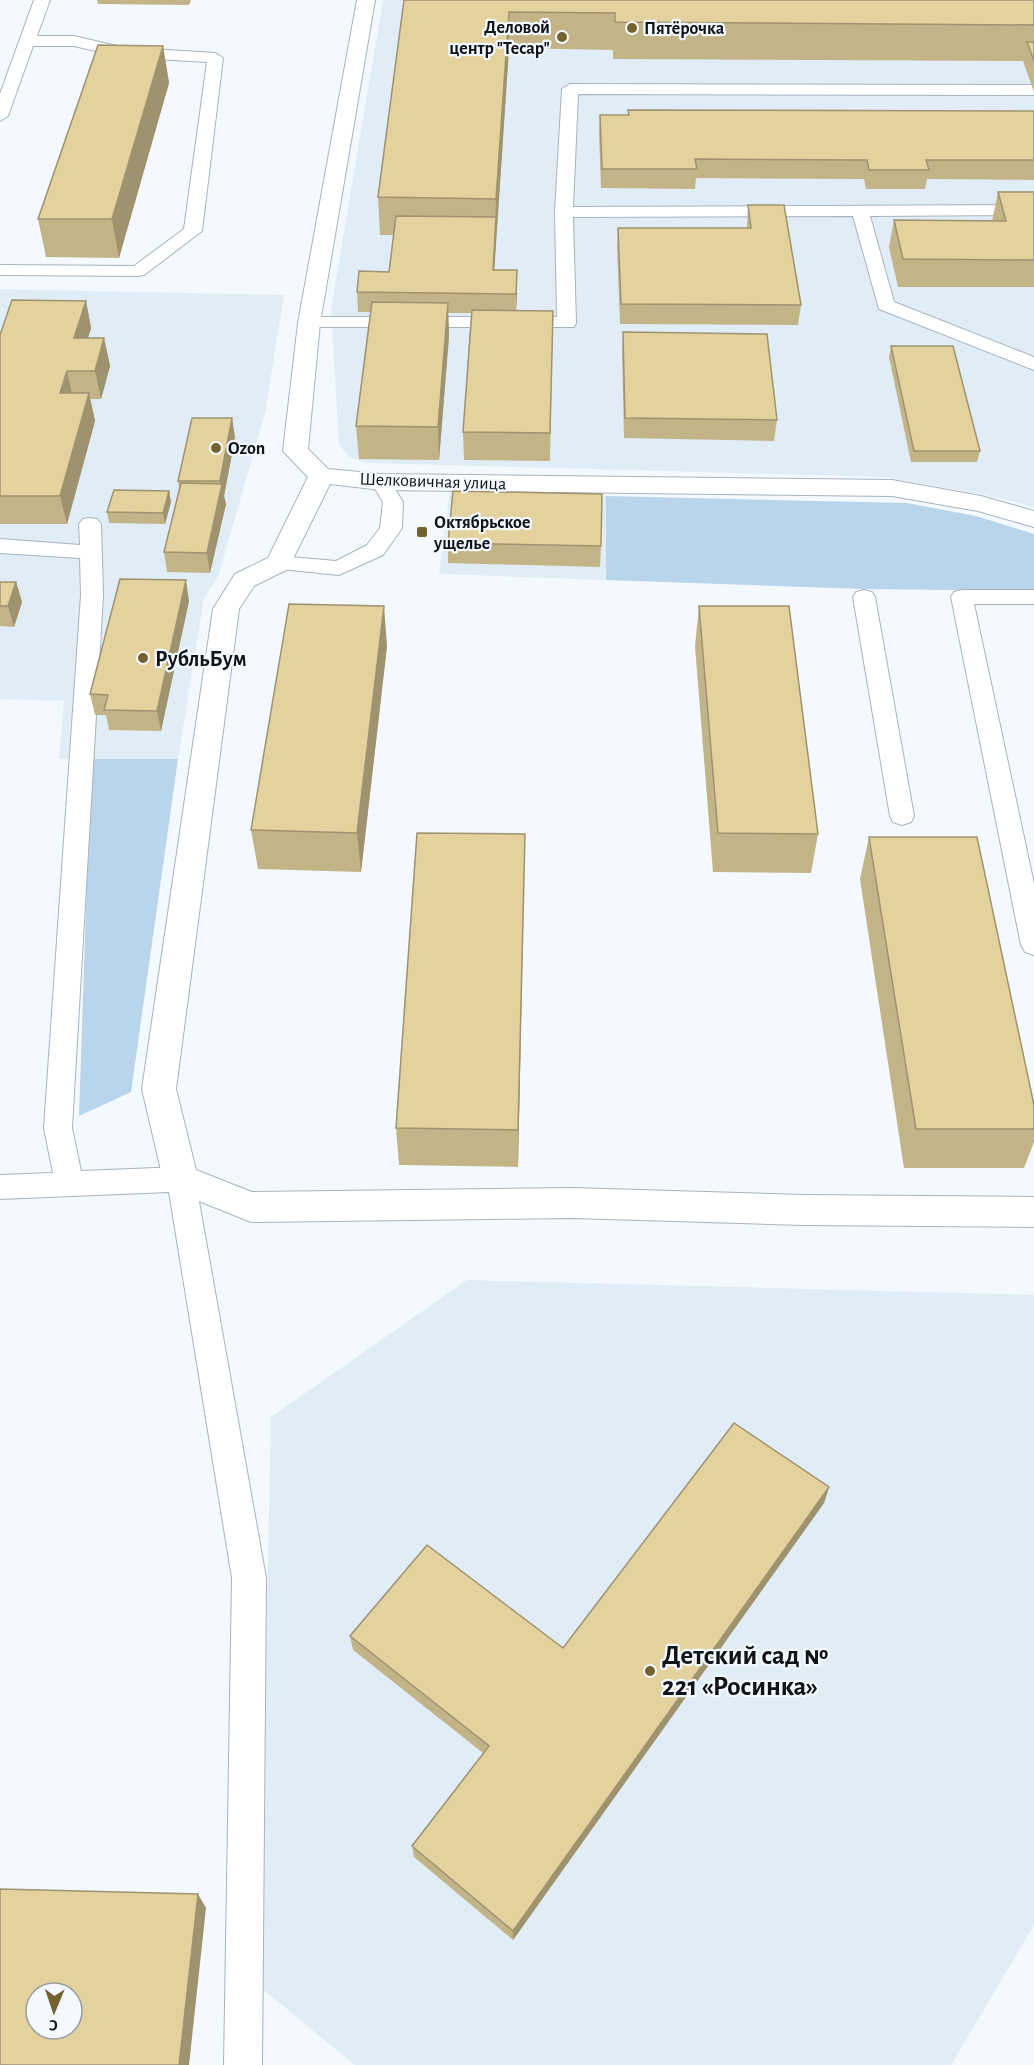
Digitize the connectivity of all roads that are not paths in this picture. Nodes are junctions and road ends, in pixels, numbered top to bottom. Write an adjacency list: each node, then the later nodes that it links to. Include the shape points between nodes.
1 (42, 0): 3 (lane)
2 (366, 0): 10 (street)
3 (28, 41): 5 (lane); 9 (lane, via 74,41 121,52 215,58 193,231 138,271)
4 (1034, 90): 8 (lane, via 570,89)
5 (0, 116)
6 (860, 210): 7 (lane); 8 (lane); 11 (lane, via 886,305)
7 (1034, 210)
8 (564, 212): 10 (lane, via 567,323)
9 (0, 270)
10 (309, 323): 12 (street, via 295,451)
11 (1034, 364)
12 (321, 476): 13 (street, Шелковичная улица); 18 (street)
13 (381, 482): 14 (street, Шелковичная улица, via 892,488 981,504); 18 (lane, via 393,502 391,528 375,550 339,568)
14 (1034, 519)
15 (90, 524): 17 (lane)
16 (0, 546): 17 (lane)
17 (91, 552): 24 (lane, via 92,595 58,1128)
18 (279, 563): 23 (street, via 244,580 226,609 159,1089)
19 (864, 597): 21 (lane)
20 (1034, 597): 22 (lane, via 962,597)
21 (902, 816)
22 (1034, 945)
23 (181, 1179): 24 (lane); 26 (street, via 251,1207 573,1203); 27 (lane, via 249,1578)
24 (69, 1183): 25 (lane)
25 (0, 1187)
26 (1034, 1212)
27 (243, 2065)

